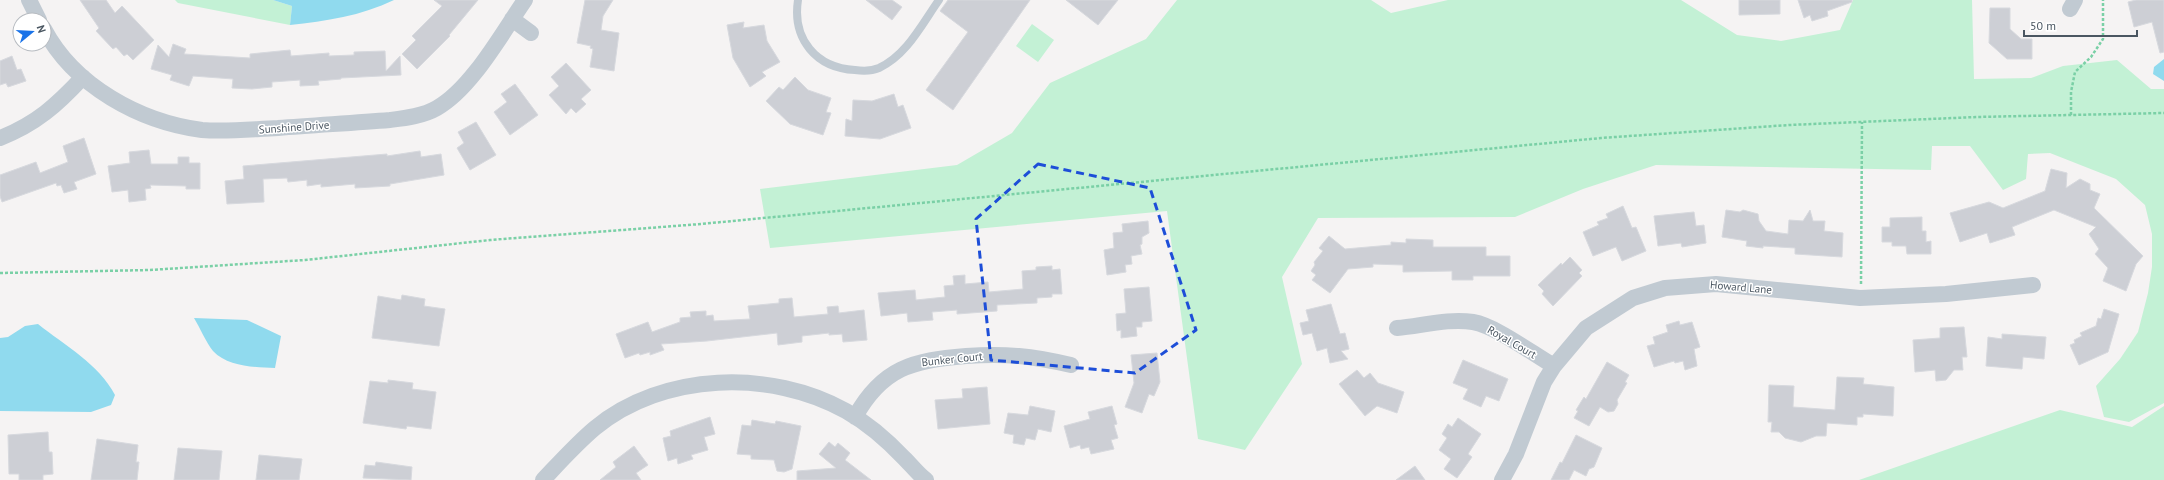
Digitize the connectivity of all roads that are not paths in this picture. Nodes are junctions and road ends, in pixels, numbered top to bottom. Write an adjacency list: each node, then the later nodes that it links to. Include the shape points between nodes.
1 (29, 0): 5 (street)
2 (525, 0): 6 (street, Sunshine Drive)
3 (798, 0): 4 (lane, via 800,32 807,48 841,70 862,71 878,69 906,48)
4 (939, 0)
5 (35, 12)
6 (512, 19): 7 (street); 9 (street, Sunshine Drive, via 473,75 457,93 437,108 415,117 241,130 203,130 166,123 130,109)
7 (531, 33)
8 (52, 40): 9 (street, Sunshine Drive)
9 (83, 77): 10 (street, via 44,115 20,130)
10 (0, 138)
11 (2034, 284): 14 (street, Howard Lane, via 1946,294 1860,298 1716,284 1665,288 1634,298 1586,328)
12 (1397, 328): 14 (street, Royal Court, via 1474,322 1496,331)
13 (1071, 365): 15 (street, Bunker Court, via 1036,356 1001,354 915,363 878,385 864,401)
14 (1554, 366): 18 (street, Howard Lane, via 1544,382 1516,454)
15 (855, 417): 16 (street, via 811,395 775,385 736,382 699,384 663,393 628,407 595,428); 17 (street, via 877,431)
16 (543, 480)
17 (926, 480)
18 (1502, 480)

